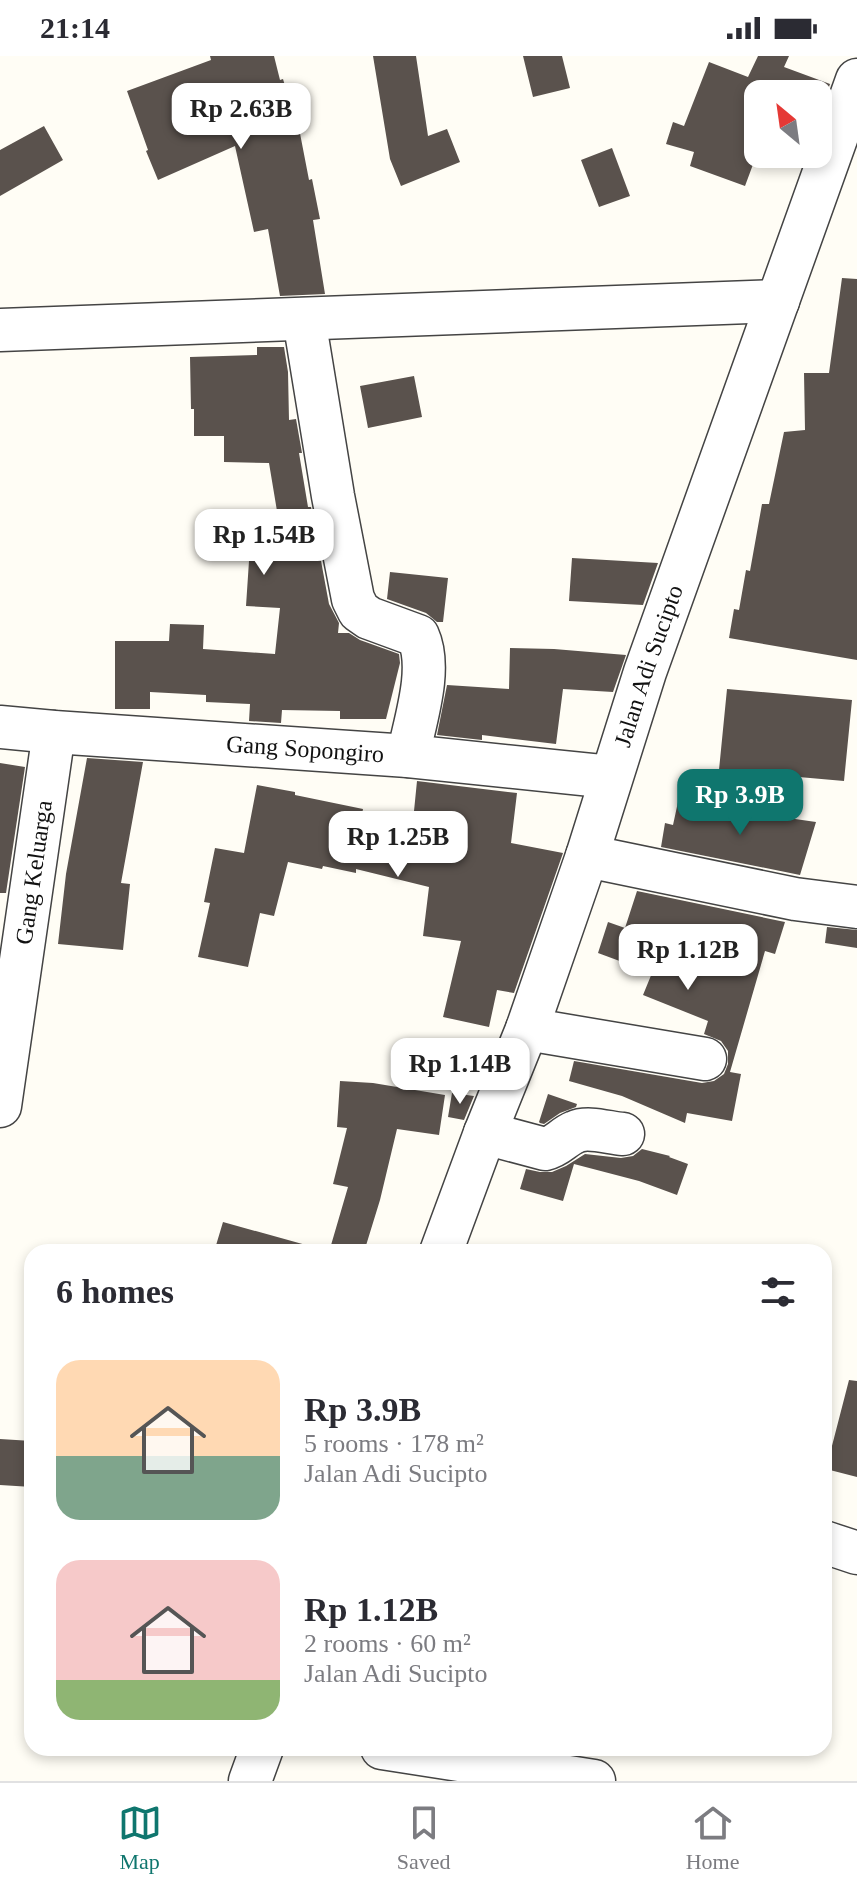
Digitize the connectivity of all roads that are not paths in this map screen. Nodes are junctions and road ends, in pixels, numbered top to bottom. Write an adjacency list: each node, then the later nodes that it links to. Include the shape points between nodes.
1 (857, 80): 2 (street, Jalan Adi Sucipto)
2 (778, 301): 3 (street); 8 (street, Jalan Adi Sucipto)
3 (304, 319): 4 (street); 7 (street, via 353,599 369,618 418,636 423,647 425,664)
4 (0, 330)
5 (0, 727): 6 (street, Gang Sopongiro)
6 (54, 732): 7 (street, Gang Sopongiro); 13 (street, Gang Keluarga)
7 (408, 756): 8 (street, Gang Sopongiro)
8 (611, 777): 9 (street, Jalan Adi Sucipto)
9 (587, 856): 10 (street); 11 (street, Jalan Adi Sucipto)
10 (857, 907)
11 (527, 1029): 12 (street); 14 (street, Jalan Adi Sucipto)
12 (705, 1059)
13 (0, 1106)
14 (485, 1133): 15 (street, via 545,1149 581,1130); 16 (street, Jalan Adi Sucipto)
15 (623, 1134)
16 (444, 1244)
17 (832, 1545): 18 (street)
18 (857, 1553)
19 (259, 1756): 21 (street)
20 (433, 1756): 22 (street)
21 (250, 1781)
22 (594, 1781)

